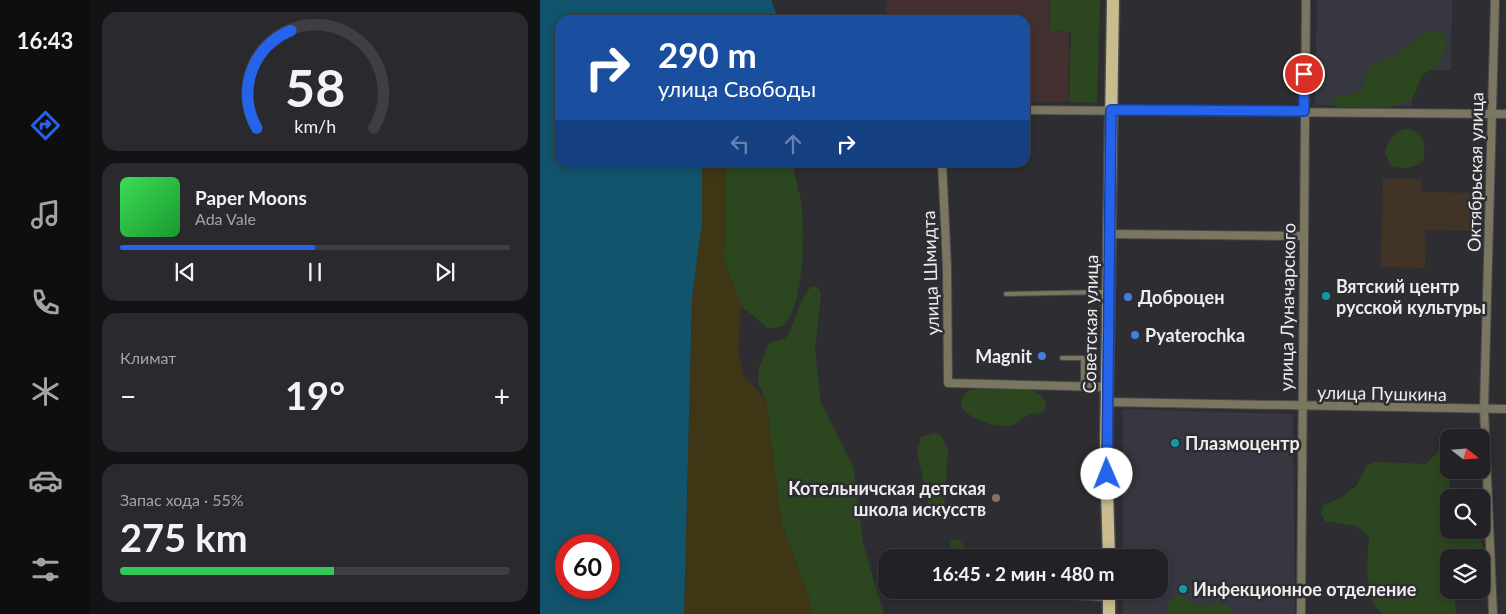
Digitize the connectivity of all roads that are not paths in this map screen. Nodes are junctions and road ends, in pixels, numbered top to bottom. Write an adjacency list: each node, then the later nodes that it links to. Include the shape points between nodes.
1 (1113, 0): 5 (main road, Советская улица)
2 (1306, 0): 6 (street, улица Луначарского)
3 (1495, 0): 7 (street, Октябрьская улица)
4 (1030, 110): 5 (street)
5 (1111, 110): 6 (street); 10 (main road, Советская улица)
6 (1304, 111): 7 (street); 11 (street, улица Луначарского)
7 (1491, 114): 8 (street); 19 (street, Октябрьская улица)
8 (1506, 114)
9 (942, 167): 15 (street, улица Шмидта, via 948,383)
10 (1109, 234): 11 (street); 12 (main road, Советская улица)
11 (1303, 236): 18 (street, улица Луначарского)
12 (1108, 292): 13 (lane); 16 (main road, Советская улица)
13 (1006, 294)
14 (1062, 358): 15 (lane, via 1084,358)
15 (1083, 387): 16 (street)
16 (1107, 387): 17 (main road, Советская улица)
17 (1107, 402): 18 (street, улица Пушкина); 21 (main road, Советская улица)
18 (1301, 407): 19 (street, улица Пушкина); 24 (street, улица Луначарского)
19 (1484, 409): 20 (street, улица Пушкина); 25 (street, Октябрьская улица)
20 (1506, 409)
21 (1109, 549)
22 (1109, 599): 23 (main road)
23 (1109, 614)
24 (1301, 614)
25 (1493, 614)

